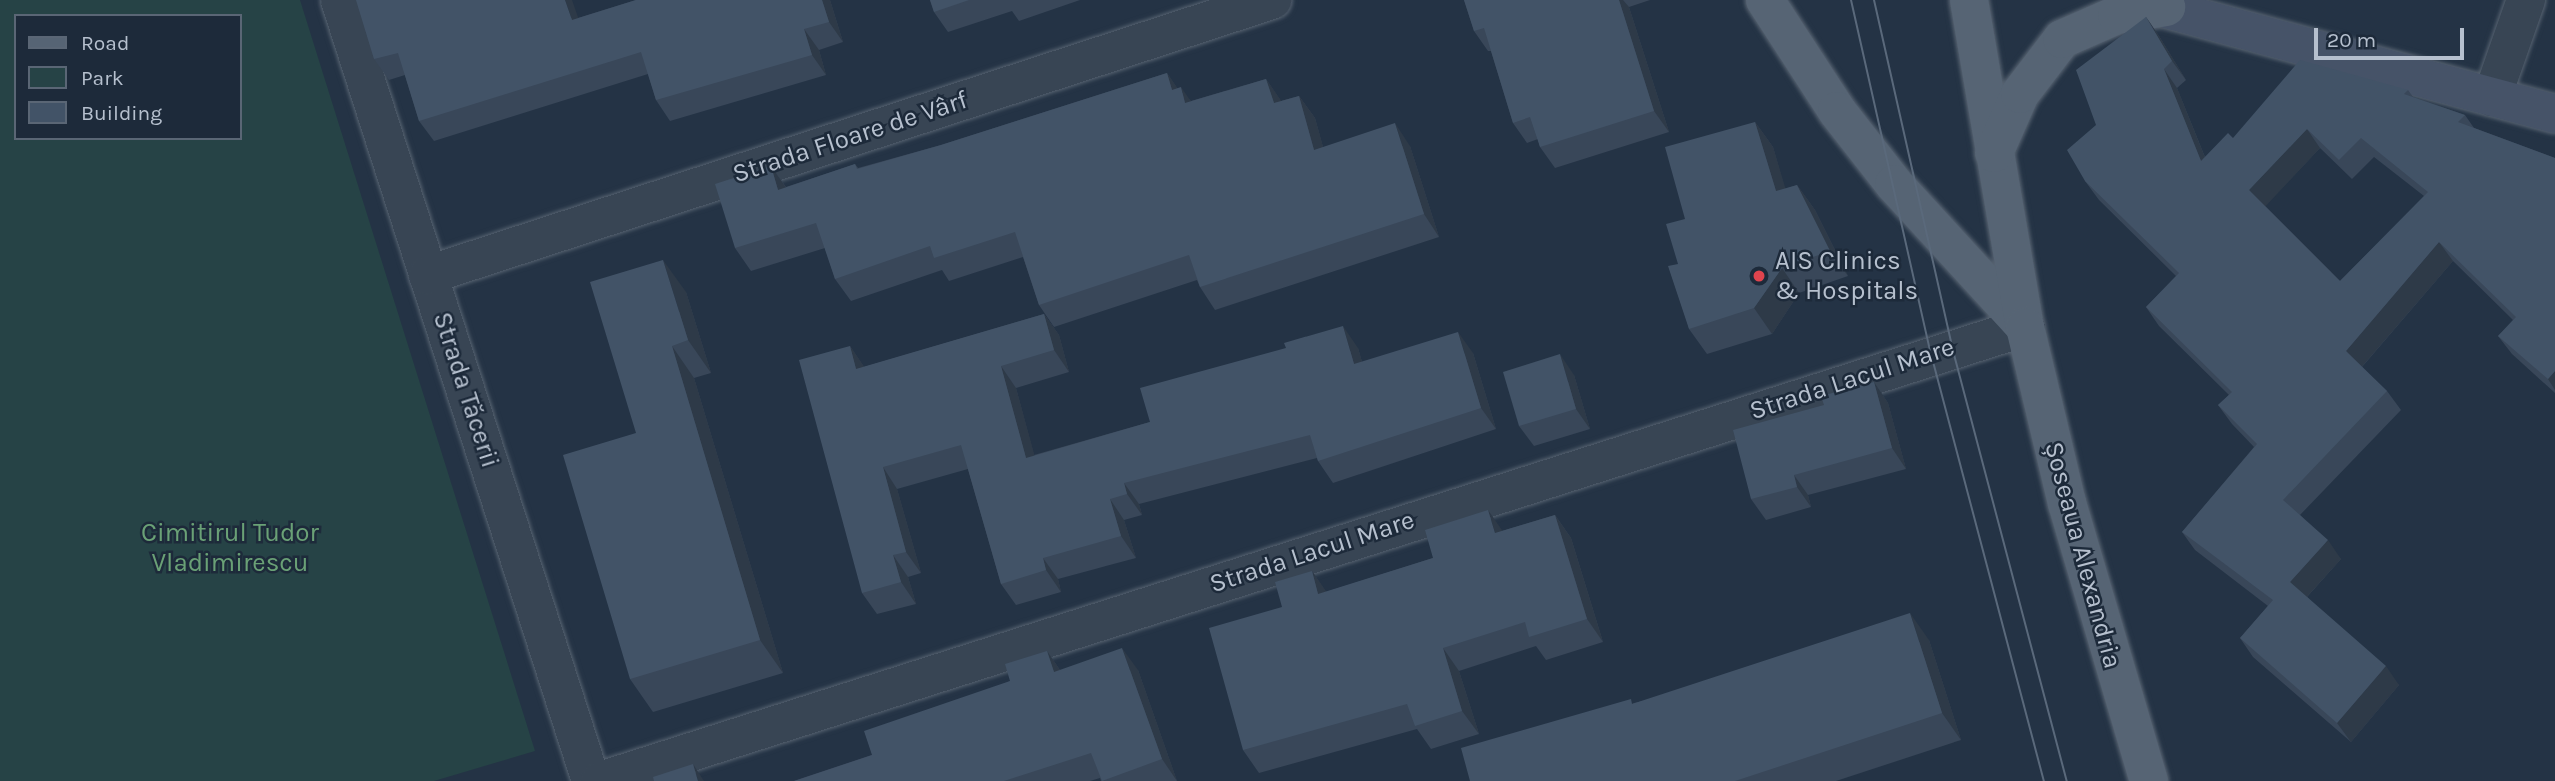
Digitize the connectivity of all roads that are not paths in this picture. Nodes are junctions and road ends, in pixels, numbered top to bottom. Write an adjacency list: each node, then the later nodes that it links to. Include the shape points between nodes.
1 (340, 0): 11 (street, Strada Tăcerii)
2 (1272, 0): 11 (street, Strada Floare de Vârf)
3 (1765, 0): 12 (main road, Șoseaua Alexandria, via 1837,111 1894,184)
4 (1969, 0): 10 (main road, Șoseaua Alexandria)
5 (2526, 0): 8 (street)
6 (2151, 2): 7 (main road); 10 (main road, via 2062,39 2020,94)
7 (2207, 9): 8 (main road)
8 (2492, 97): 9 (main road)
9 (2555, 114)
10 (1994, 153): 12 (main road, Șoseaua Alexandria)
11 (429, 275): 13 (street, Strada Tăcerii)
12 (2025, 327): 14 (street, Strada Lacul Mare); 15 (main road, Șoseaua Alexandria, via 2067,503)
13 (591, 781)
14 (600, 781)
15 (2149, 781)

